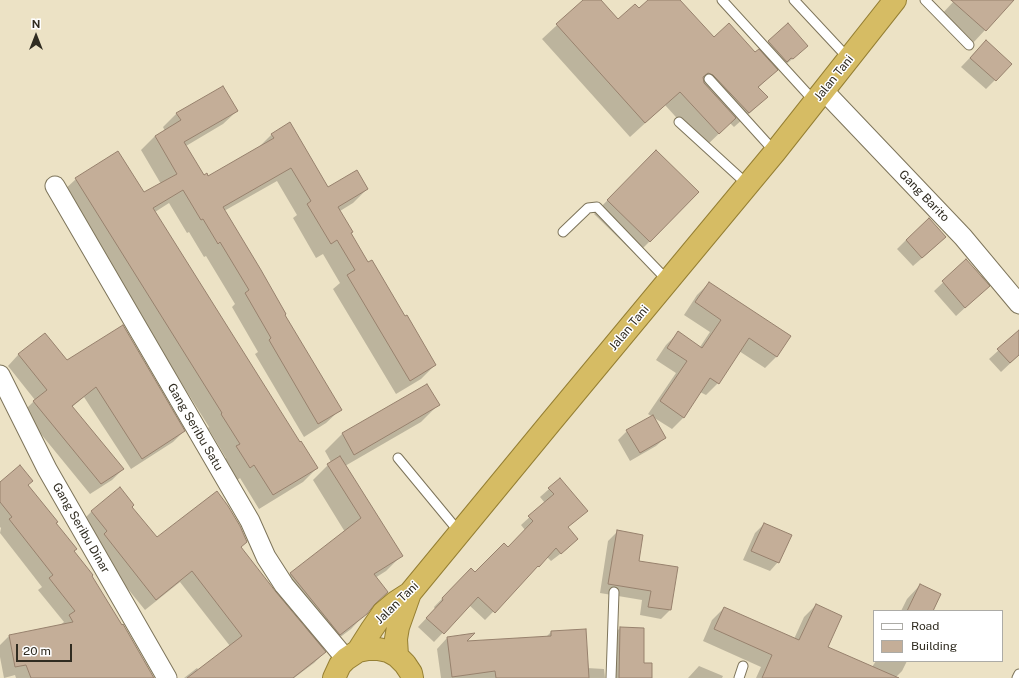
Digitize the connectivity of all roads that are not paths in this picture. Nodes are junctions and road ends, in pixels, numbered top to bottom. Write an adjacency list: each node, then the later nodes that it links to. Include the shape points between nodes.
1 (722, 0): 8 (lane)
2 (794, 0): 6 (lane)
3 (895, 0): 6 (highway, Jalan Tani)
4 (925, 0): 5 (lane)
5 (969, 45)
6 (849, 58): 8 (highway, Jalan Tani)
7 (709, 79): 10 (lane)
8 (820, 96): 10 (highway, Jalan Tani); 15 (street, Gang Barito, via 963,237)
9 (679, 122): 11 (lane)
10 (775, 152): 11 (highway, Jalan Tani)
11 (748, 185): 14 (highway, Jalan Tani)
12 (55, 186): 23 (street, Gang Seribu Satu, via 250,521 266,557)
13 (563, 232): 14 (lane, via 588,208 597,207)
14 (668, 281): 18 (highway, Jalan Tani)
15 (1019, 304)
16 (0, 375): 25 (street, Gang Seribu Dinar, via 48,469)
17 (398, 458): 18 (lane)
18 (460, 533): 20 (highway, Jalan Tani)
19 (614, 592): 27 (lane)
20 (410, 594): 21 (highway, via 398,627); 23 (highway, Jalan Tani, via 383,614)
21 (397, 656): 23 (highway, via 388,651 368,649); 26 (highway, via 405,664)
22 (742, 666): 28 (lane)
23 (340, 668)
24 (1019, 674): 29 (lane)
25 (167, 678)
26 (412, 678)
27 (611, 678)
28 (739, 678)
29 (1017, 678)

